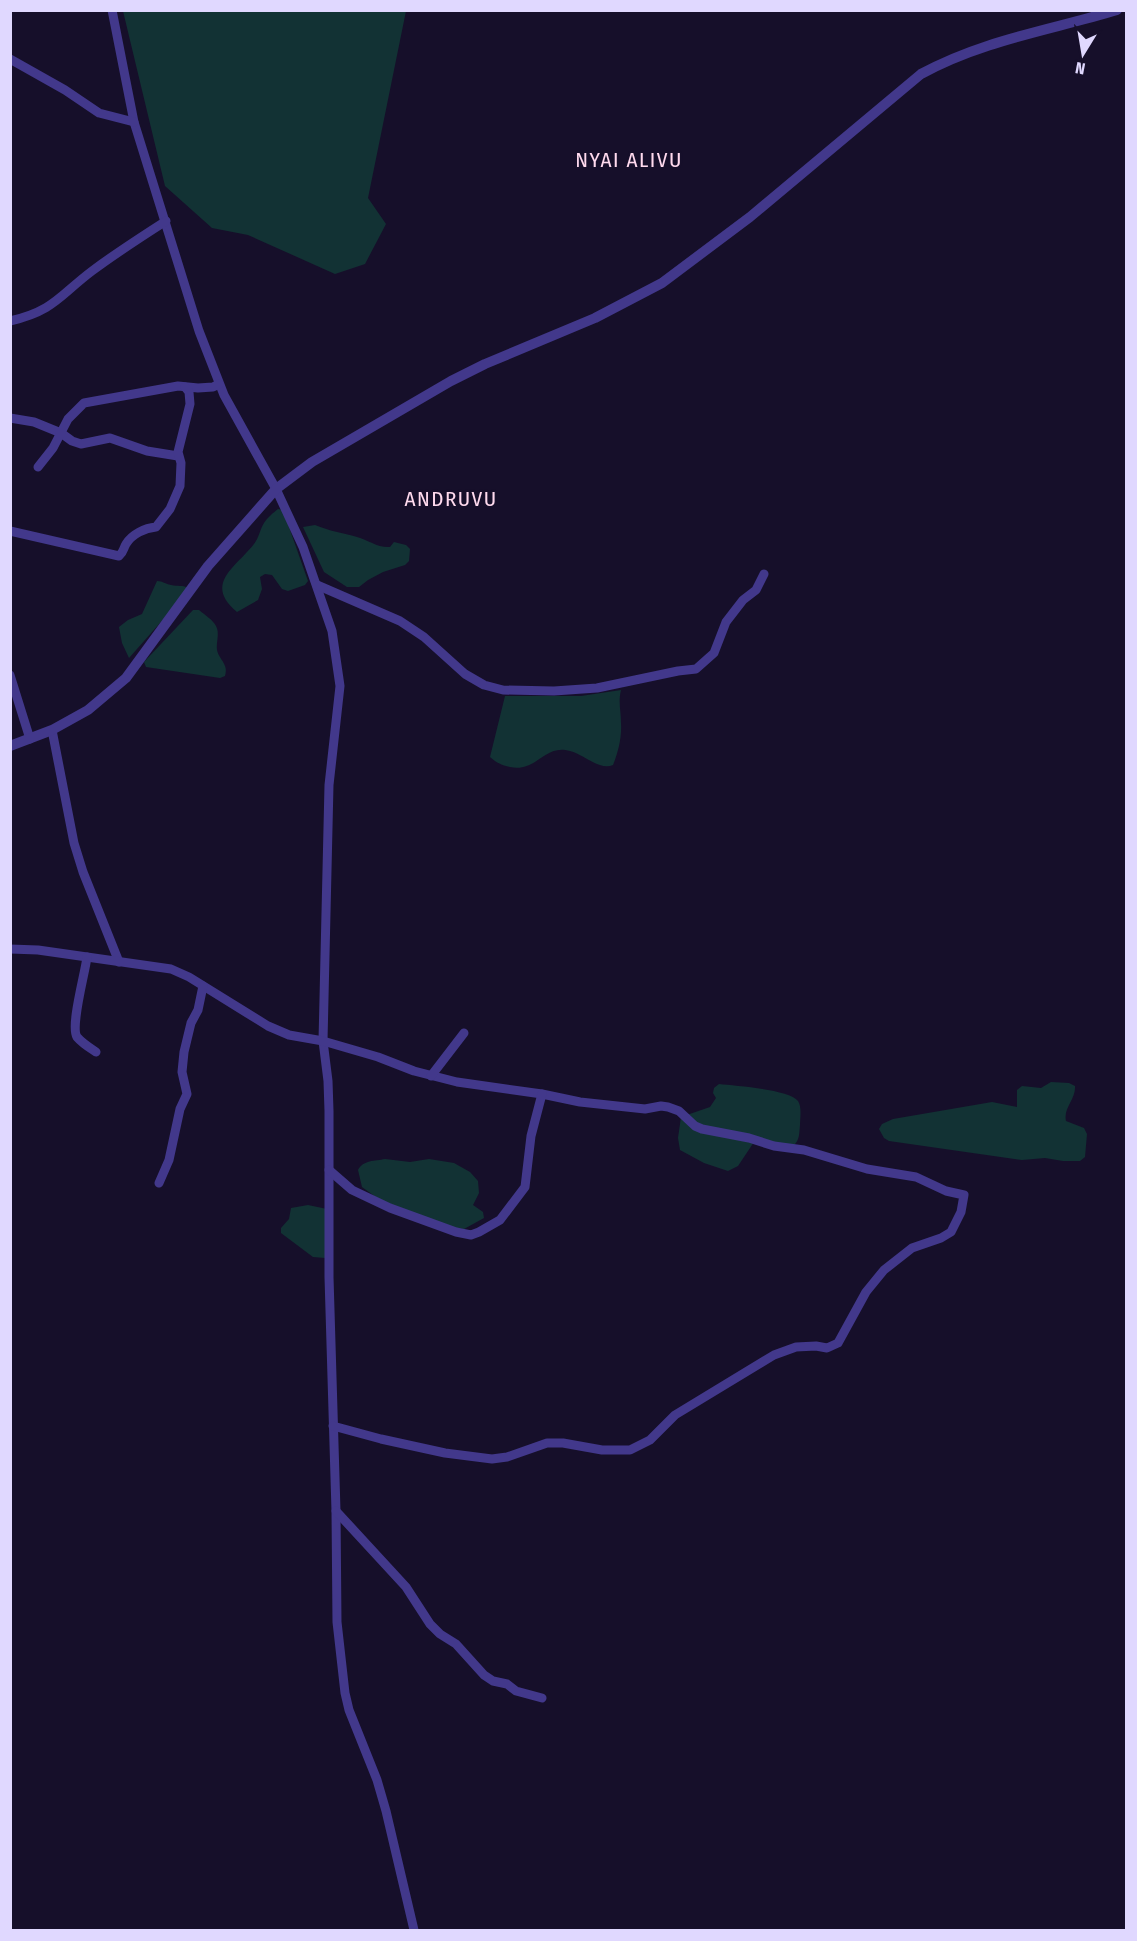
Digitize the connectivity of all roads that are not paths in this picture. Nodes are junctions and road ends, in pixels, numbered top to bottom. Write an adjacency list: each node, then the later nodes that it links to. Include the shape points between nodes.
1 (112, 10): 4 (street)
2 (1117, 10): 13 (street, via 984,45 921,74 750,217 662,283 595,318 451,381 312,462)
3 (10, 59): 4 (street, via 99,113)
4 (134, 122): 5 (street)
5 (166, 221): 6 (street, via 93,270 52,305); 7 (street)
6 (10, 321)
7 (219, 384): 8 (street); 13 (street)
8 (185, 387): 10 (street, via 84,403); 11 (street, via 190,404)
9 (10, 418): 10 (street)
10 (61, 433): 11 (street, via 81,444 110,438 147,451); 12 (street)
11 (178, 456): 14 (street, via 181,477 170,509 156,527 133,536 119,556)
12 (38, 467)
13 (276, 489): 16 (street); 18 (street, via 208,566 126,678 88,710)
14 (10, 531)
15 (764, 574): 16 (street, via 756,590 726,622 714,653 696,669 597,688 554,691 503,690 484,685 400,621)
16 (317, 585): 26 (street, via 332,631 340,686 329,785)
17 (10, 675): 19 (street)
18 (52, 730): 19 (street); 23 (street, via 74,843)
19 (30, 739): 20 (street)
20 (10, 746)
21 (10, 949): 22 (street)
22 (87, 957): 23 (street); 27 (street, via 74,1029)
23 (119, 962): 24 (street, via 171,969)
24 (203, 986): 26 (street, via 268,1026 290,1035); 31 (street, via 184,1052 182,1072 187,1094)
25 (464, 1033): 28 (street)
26 (324, 1041): 28 (street); 30 (street)
27 (96, 1052)
28 (432, 1076): 29 (street)
29 (542, 1094): 30 (street, via 531,1136 525,1187 500,1220 471,1235 390,1208 352,1190); 32 (street, via 630,1108 671,1107 707,1131 919,1178 964,1195 961,1212 951,1232 912,1248 884,1270 866,1292 838,1343 827,1348 796,1347 774,1355 675,1414 650,1440 630,1450 547,1443 492,1459 434,1451)
30 (329, 1170): 32 (street)
31 (159, 1183)
32 (333, 1426): 33 (street)
33 (336, 1511): 34 (street, via 406,1587 425,1619 456,1644 484,1675 520,1693); 35 (street, via 337,1622 345,1693 386,1811)
34 (542, 1698)
35 (414, 1930)

